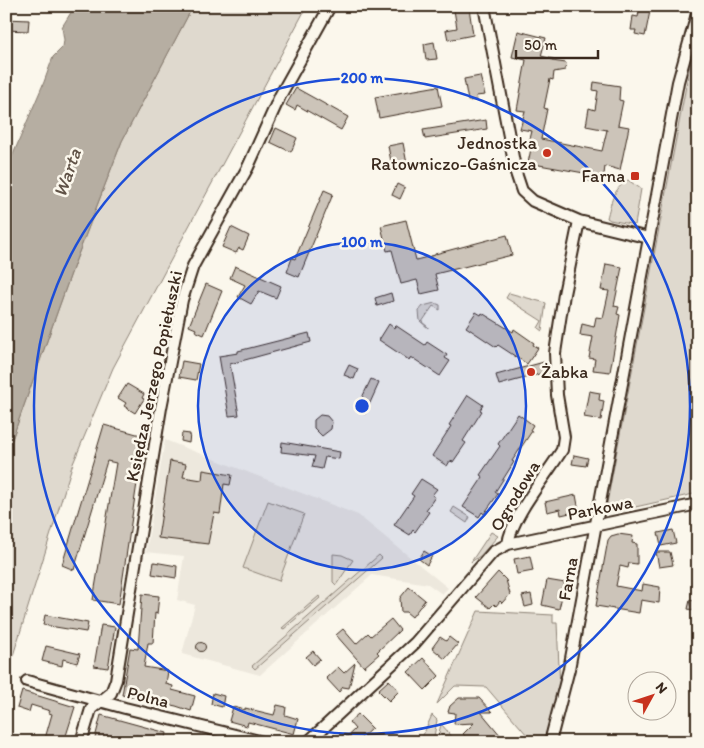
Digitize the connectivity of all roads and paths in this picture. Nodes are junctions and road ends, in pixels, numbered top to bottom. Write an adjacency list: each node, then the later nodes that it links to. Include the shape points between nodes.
1 (330, 6): 10 (street, Księdza Jerzego Popiełuszki, via 280,96 248,168 194,266 182,300 160,408 116,680 111,693)
2 (484, 6): 4 (street, via 522,191 533,201)
3 (698, 10): 5 (street, Farna, via 678,82)
4 (579, 221): 5 (street); 8 (street, Ogrodowa, via 555,353 564,446 517,519)
5 (649, 238): 7 (street, Farna)
6 (698, 504): 7 (street, Parkowa)
7 (595, 525): 8 (street, Parkowa); 14 (street, Farna, via 565,688)
8 (508, 544): 13 (street, Ogrodowa, via 493,552 415,643)
9 (27, 681): 10 (street, Polna)
10 (100, 702): 11 (street, Księdza Jerzego Popiełuszki, via 90,712); 12 (street, Polna)
11 (81, 742)
12 (263, 742)
13 (308, 742)
14 (550, 742)

